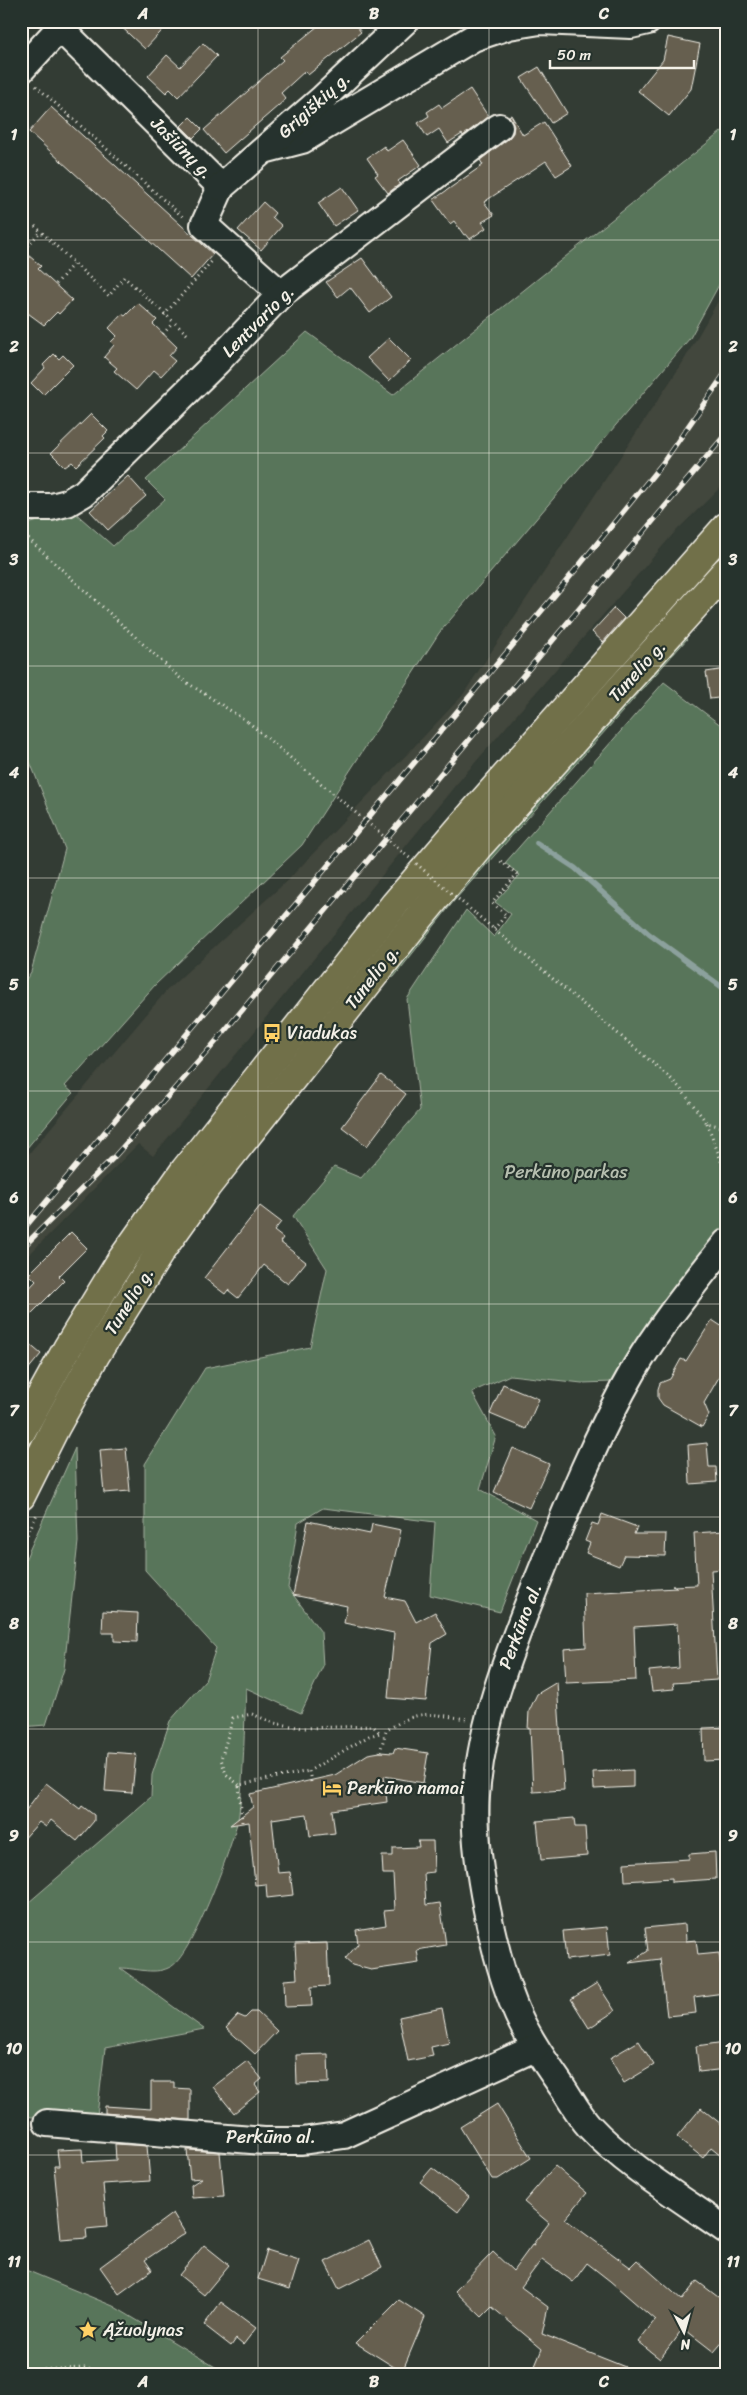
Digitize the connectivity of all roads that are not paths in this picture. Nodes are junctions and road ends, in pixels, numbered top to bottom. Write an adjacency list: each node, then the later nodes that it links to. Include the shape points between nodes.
1 (405, 21): 6 (street, Grigiškių g.)
2 (648, 21): 6 (street, via 631,25 540,21 509,26 473,38 302,140)
3 (63, 24): 4 (street); 7 (street, Jašiūnų g.)
4 (26, 76)
5 (499, 127): 8 (street, Lentvario g.)
6 (264, 150): 7 (street, Grigiškių g.)
7 (221, 186): 8 (street, Jašiūnų g., via 204,225)
8 (281, 294): 9 (street, Lentvario g., via 84,493 67,503 51,507)
9 (21, 507)
10 (726, 528): 13 (main road, Tunelio g., via 414,882 191,1162 120,1262)
11 (726, 570): 14 (main road, Tunelio g., via 478,847 207,1186 160,1252 96,1354 55,1428)
12 (726, 1243): 15 (street, Perkūno al., via 660,1331 607,1420 518,1630 482,1744 476,1796 481,1871 499,1962 518,2016)
13 (21, 1432)
14 (30, 1504)
15 (535, 2048): 16 (street, Perkūno al., via 344,2135 302,2141 264,2141); 17 (street, Perkūno al., via 588,2125 626,2158)
16 (47, 2123)
17 (726, 2230)

